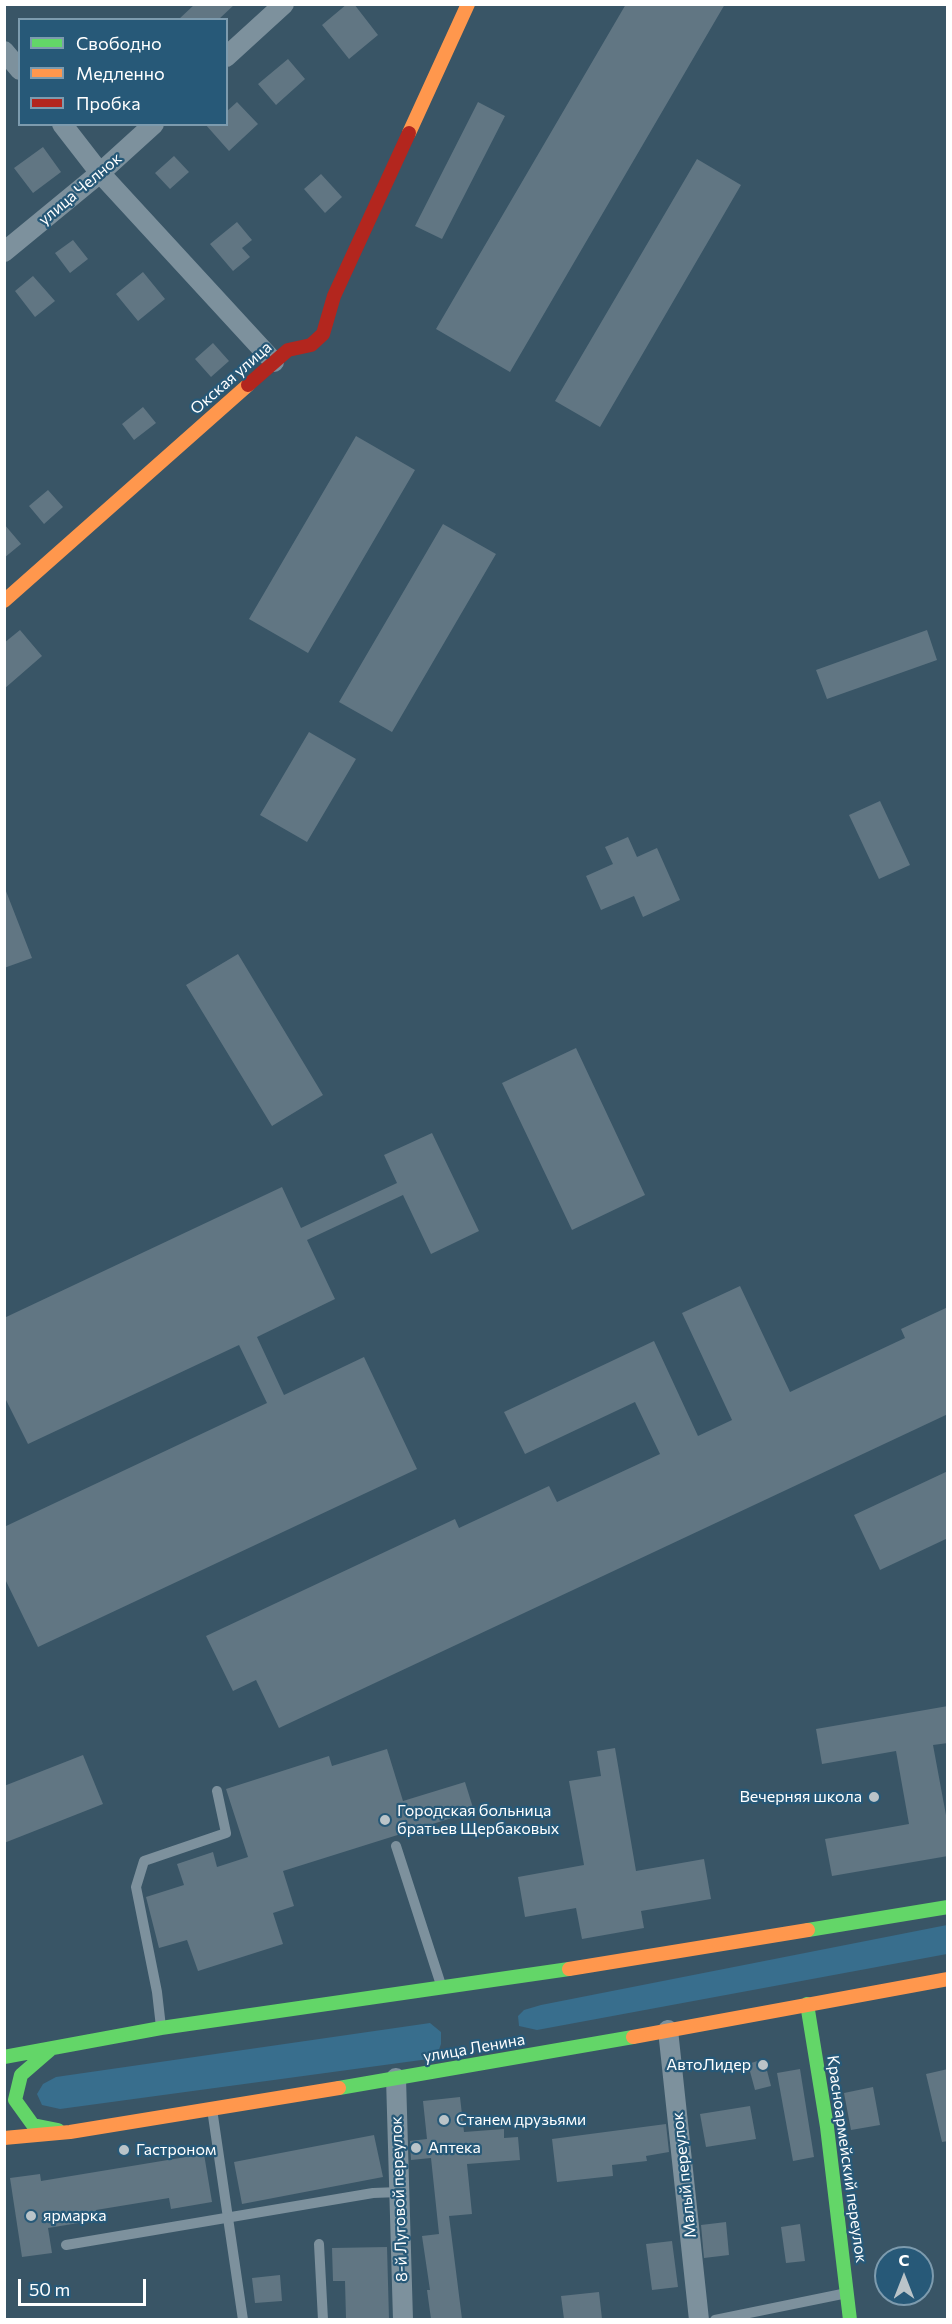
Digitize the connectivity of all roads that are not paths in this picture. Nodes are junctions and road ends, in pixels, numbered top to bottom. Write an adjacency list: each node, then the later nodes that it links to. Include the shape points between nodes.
1 (468, 4): 10 (main road, Окская улица, via 334,296 323,334 311,345 288,350)
2 (279, 6): 4 (street)
3 (4, 51): 5 (street)
4 (228, 55)
5 (18, 68)
6 (64, 126): 8 (street)
7 (151, 126): 8 (street, улица Челнок)
8 (100, 174): 9 (street, улица Челнок); 10 (street)
9 (4, 252)
10 (274, 362): 11 (main road, Окская улица)
11 (4, 601)
12 (217, 1791): 18 (lane, via 226,1833 144,1861 136,1887)
13 (396, 1846): 16 (lane)
14 (948, 1906): 16 (main road)
15 (948, 1979): 17 (main road, улица Ленина)
16 (442, 1988): 18 (main road)
17 (807, 2004): 19 (main road, улица Ленина); 30 (main road, Красноармейский переулок)
18 (161, 2028): 20 (main road)
19 (668, 2030): 22 (main road, улица Ленина); 34 (street, Малый переулок)
20 (53, 2048): 21 (main road); 24 (main road, via 21,2075 15,2100 33,2125)
21 (4, 2057)
22 (396, 2078): 23 (main road, улица Ленина); 26 (street, 8-й Луговой переулок)
23 (212, 2109): 24 (main road, улица Ленина); 27 (lane)
24 (70, 2132): 25 (main road, улица Ленина)
25 (4, 2138)
26 (399, 2192): 27 (lane); 33 (street, 8-й Луговой переулок)
27 (228, 2217): 29 (lane); 31 (lane)
28 (320, 2244): 32 (lane)
29 (66, 2246)
30 (848, 2293): 35 (lane); 36 (main road, Красноармейский переулок)
31 (243, 2319)
32 (323, 2319)
33 (403, 2319)
34 (699, 2319)
35 (715, 2319)
36 (850, 2319)

